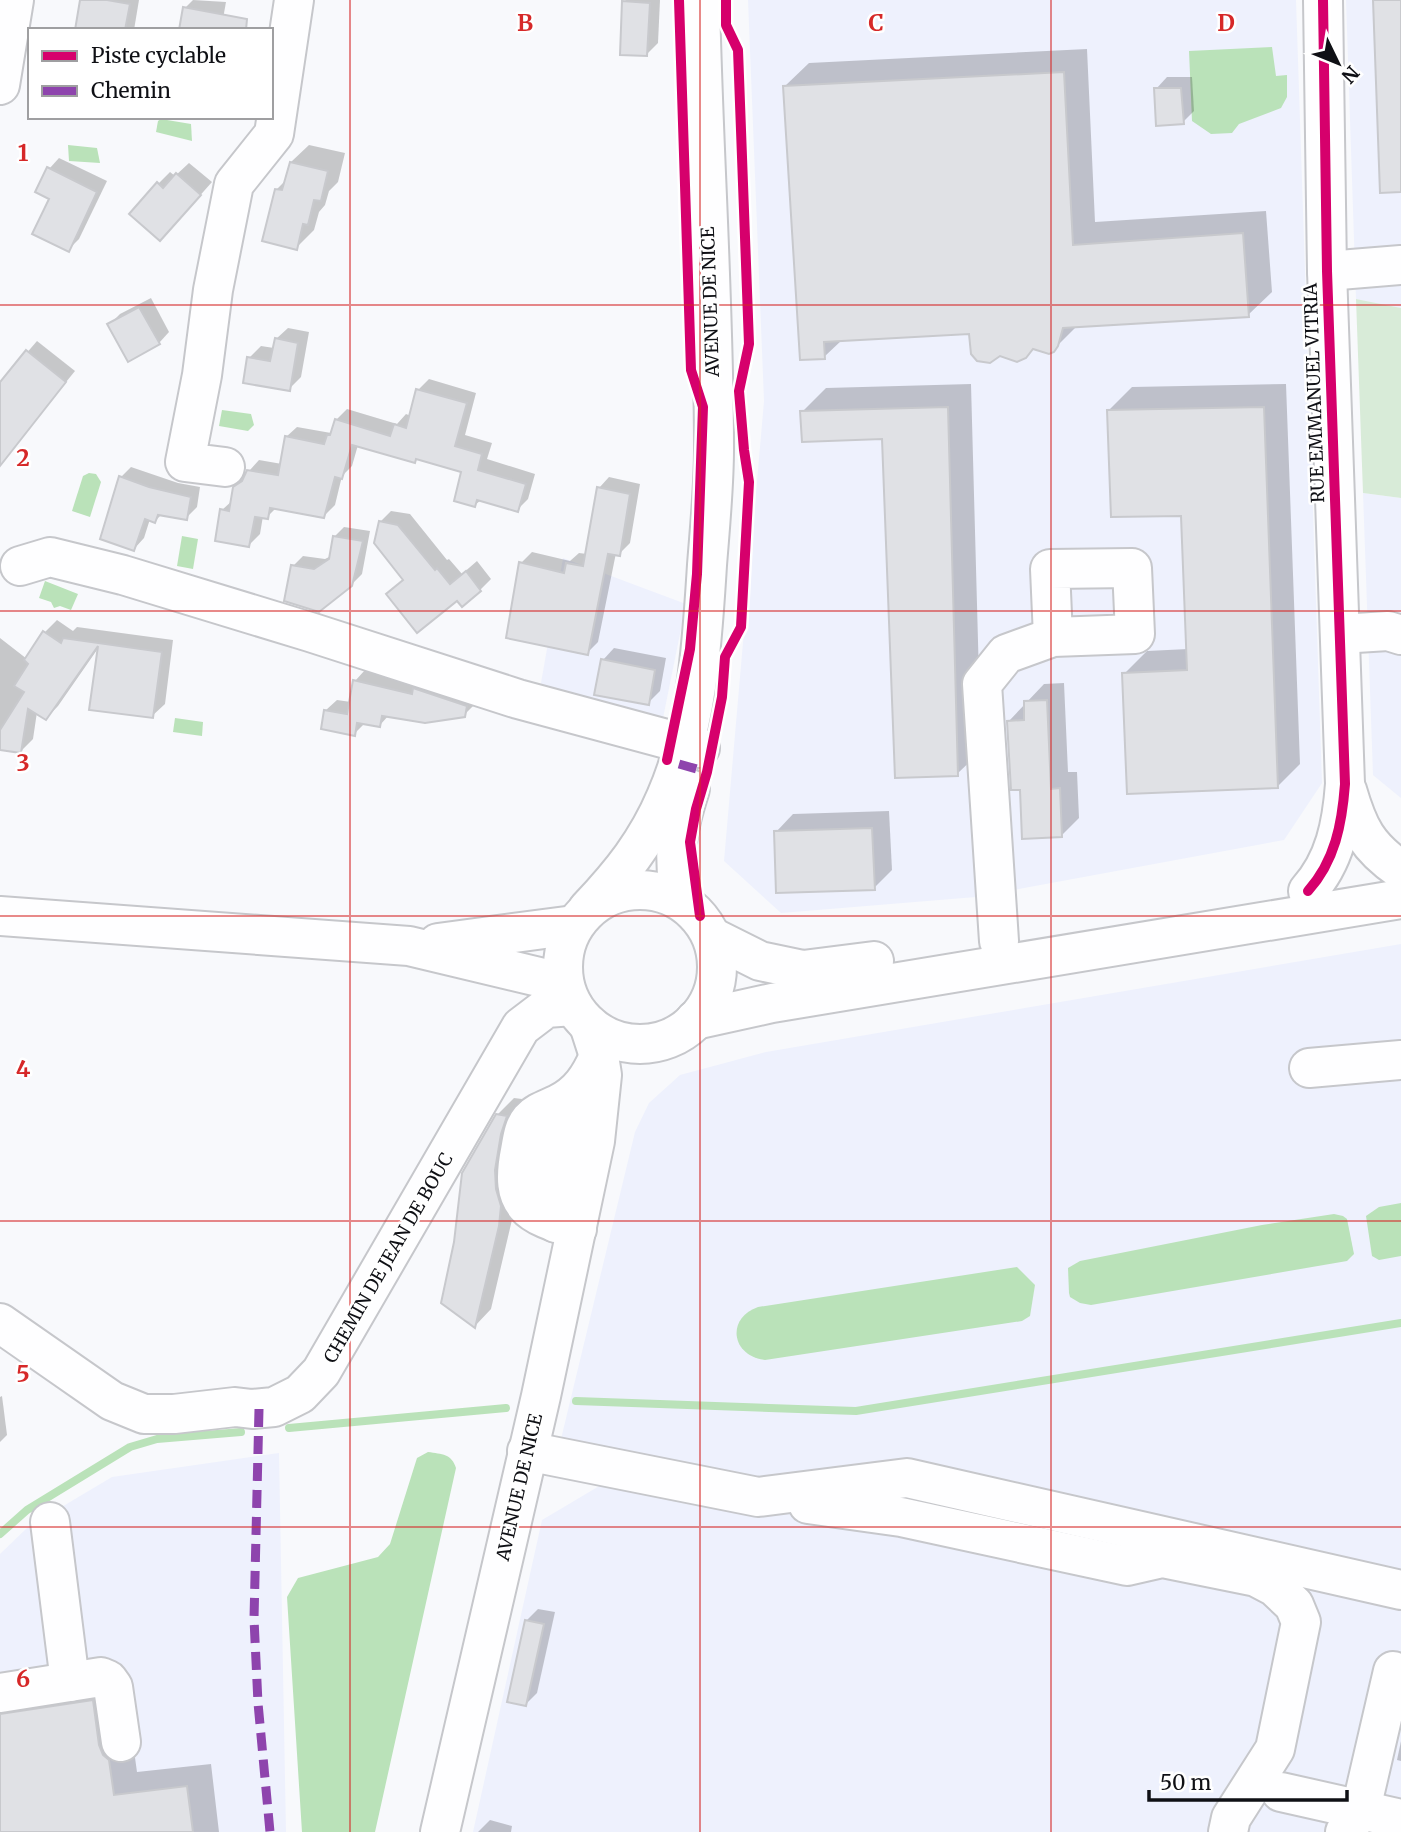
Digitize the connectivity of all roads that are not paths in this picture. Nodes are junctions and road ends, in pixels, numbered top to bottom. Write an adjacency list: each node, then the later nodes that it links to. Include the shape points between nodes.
1 (14, 0): 6 (main road)
2 (294, 0): 9 (main road, via 274,134 234,184 185,461)
3 (700, 0): 15 (main road, AVENUE DE NICE, via 714,451)
4 (717, 0): 15 (main road, AVENUE DE NICE, via 731,431 714,672)
5 (1323, 0): 8 (main road, RUE EMMANUEL VITRIA)
6 (0, 85)
7 (1401, 265): 8 (main road)
8 (1327, 271): 13 (main road, RUE EMMANUEL VITRIA)
9 (225, 467)
10 (20, 566): 15 (main road, via 50,557 123,575 518,699)
11 (1401, 635): 13 (main road, via 1388,631)
12 (1053, 637): 25 (main road, via 1006,654 982,684)
13 (1340, 644): 14 (main road, via 1390,651); 16 (main road, RUE EMMANUEL VITRIA)
14 (1401, 648)
15 (693, 746): 21 (main road, AVENUE DE NICE, via 675,849); 23 (main road, AVENUE DE NICE, via 648,835 624,871)
16 (1345, 784): 17 (main road, via 1363,834); 19 (main road, via 1335,847)
17 (1401, 870)
18 (1401, 877): 19 (main road)
19 (1308, 891): 25 (main road)
20 (1401, 899): 28 (main road, via 772,1003)
21 (681, 900): 23 (main road, via 649,889 616,892); 24 (main road, via 700,916)
22 (0, 916): 26 (main road)
23 (581, 917): 26 (main road); 27 (main road, via 564,953)
24 (712, 937): 25 (main road, via 760,961 803,970); 28 (main road, via 716,981 709,1002)
25 (999, 941)
26 (409, 946): 27 (main road)
27 (581, 1017): 29 (main road, via 609,1038 632,1044); 32 (main road, AVENUE DE NICE, via 601,1075); 33 (main road, via 591,1075 580,1089 528,1122 515,1176 526,1205 542,1219); 34 (main road, CHEMIN DE JEAN DE BOUC, via 546,1008 521,1027 327,1363 300,1394 274,1407 144,1414 112,1401)
28 (695, 1020): 29 (main road, via 677,1035)
29 (655, 1042): 32 (main road, AVENUE DE NICE, via 626,1080)
30 (1401, 1060): 31 (main road)
31 (1310, 1068)
32 (595, 1141): 33 (main road, AVENUE DE NICE)
33 (566, 1226): 35 (main road, AVENUE DE NICE, via 539,1404)
34 (0, 1323)
35 (527, 1451): 36 (main road); 46 (main road, AVENUE DE NICE)
36 (758, 1497): 38 (main road, via 907,1478); 47 (main road, via 901,1517 1127,1566 1162,1558 1256,1577 1275,1587 1294,1605 1301,1622 1275,1749 1231,1818)
37 (50, 1522): 40 (main road)
38 (1401, 1590)
39 (1393, 1671): 45 (main road)
40 (70, 1682): 41 (main road); 42 (main road, via 108,1680)
41 (0, 1693)
42 (121, 1742)
43 (1281, 1792): 45 (main road)
44 (1401, 1819): 45 (main road)
45 (1353, 1821)
46 (440, 1832)
47 (1228, 1832)

